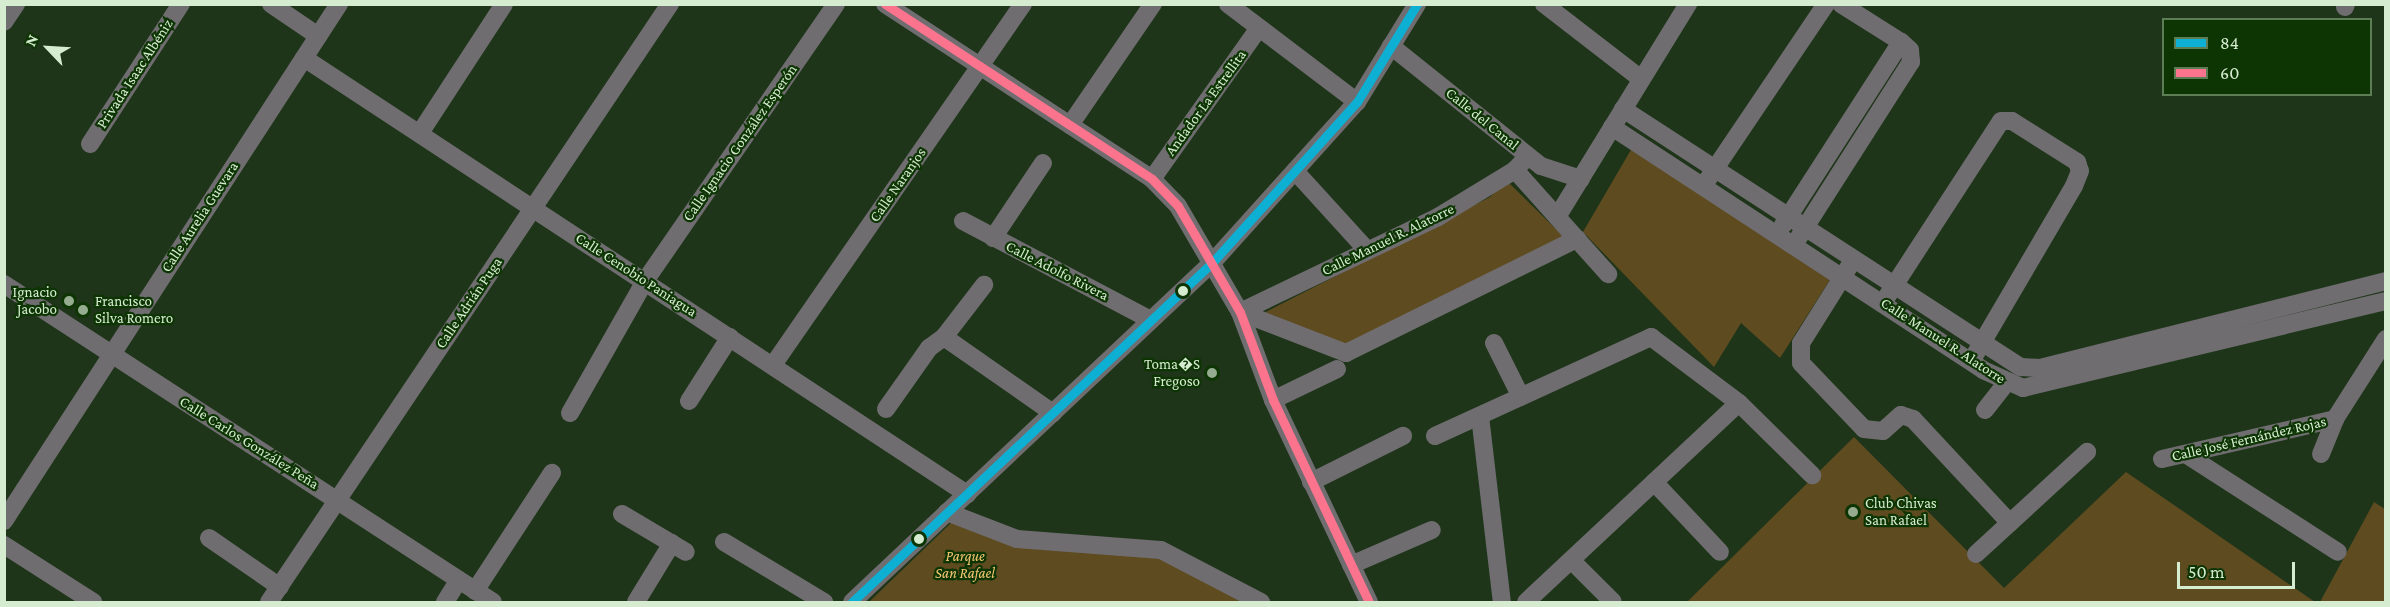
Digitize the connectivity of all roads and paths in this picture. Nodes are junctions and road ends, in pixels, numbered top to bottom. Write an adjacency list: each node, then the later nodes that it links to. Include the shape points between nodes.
1 (16, 4): 17 (street)
2 (181, 4): 30 (street, Privada Isaac Albéniz)
3 (271, 4): 19 (street)
4 (339, 4): 19 (street, Calle Aurelia Guevara)
5 (504, 4): 29 (street)
6 (670, 4): 39 (street, Calle Adrián Puga)
7 (836, 4): 52 (street, Calle Ignacio González Esperón)
8 (885, 4): 23 (street)
9 (1023, 4): 23 (street, Calle Naranjos)
10 (1153, 4): 27 (street)
11 (1228, 4): 18 (street)
12 (1417, 4): 21 (street)
13 (1544, 4): 24 (street)
14 (1688, 4): 24 (street)
15 (1826, 4): 33 (street)
16 (1841, 4): 20 (street)
17 (4, 22)
18 (1259, 28): 25 (street); 36 (street, Andador La Estrellita)
19 (318, 36): 22 (street, Calle Aurelia Guevara)
20 (1900, 42): 40 (street); 43 (street, via 1912,56 1909,68)
21 (1391, 46): 25 (street); 31 (street, Calle del Canal)
22 (304, 58): 29 (street, Calle Cenobio Paniagua); 67 (street, Calle Aurelia Guevara)
23 (979, 67): 27 (street); 69 (street, Calle Naranjos)
24 (1641, 79): 26 (street)
25 (1357, 102): 35 (street)
26 (1623, 109): 28 (street); 33 (street, Calle Manuel R. Alatorre)
27 (1070, 125): 36 (street)
28 (1612, 127): 37 (street); 38 (street, Calle Manuel R. Alatorre)
29 (420, 134): 39 (street, Calle Cenobio Paniagua)
30 (90, 144)
31 (1528, 156): 34 (street, Calle Manuel R. Alatorre); 37 (street, Calle del Canal, via 1551,172)
32 (1043, 163): 45 (street)
33 (1715, 169): 38 (street); 40 (street, Calle Manuel R. Alatorre)
34 (1515, 170): 41 (street, Calle del Canal); 48 (street, Calle Manuel R. Alatorre, via 1438,217)
35 (1295, 171): 48 (street); 49 (street)
36 (1152, 179): 49 (street, via 1178,206)
37 (1581, 179): 41 (street)
38 (1704, 186): 44 (street, Calle Manuel R. Alatorre)
39 (533, 208): 52 (street, Calle Cenobio Paniagua); 93 (street, Calle Adrián Puga)
40 (1789, 216): 43 (street, Calle Manuel R. Alatorre); 44 (street)
41 (1557, 217): 46 (street, Calle del Canal)
42 (963, 221): 45 (street, Calle Adolfo Rivera)
43 (1805, 227): 47 (street); 50 (street, Calle Manuel R. Alatorre)
44 (1778, 233): 47 (street, Calle Manuel R. Alatorre)
45 (993, 238): 61 (street, Calle Adolfo Rivera)
46 (1577, 239): 51 (street, Calle del Canal); 60 (street, via 1346,353)
47 (1794, 243): 50 (street, Calle Manuel R. Alatorre)
48 (1367, 250): 60 (street, Calle Manuel R. Alatorre)
49 (1210, 265): 60 (street); 61 (street)
50 (1849, 267): 56 (street, Calle Manuel R. Alatorre); 59 (street, Calle Manuel R. Alatorre); 97 (street, via 1802,343 1802,363 1864,429 1883,431 1901,414 1913,419)
51 (1608, 274)
52 (645, 281): 62 (street, Calle Cenobio Paniagua); 78 (street, Calle Ignacio González Esperón)
53 (2385, 281): 57 (street, Calle Manuel R. Alatorre)
54 (4, 284): 67 (street, Calle Carlos González Peña)
55 (984, 285): 63 (street)
56 (1894, 286): 59 (street); 66 (street, Calle Manuel R. Alatorre); 66 (street, via 2001,121 2012,121 2077,162 2080,171 2074,186)
57 (2344, 298): 58 (street, Calle Manuel R. Alatorre); 66 (street, Calle Manuel R. Alatorre, via 2040,368 2021,367); 71 (street, Calle Manuel R. Alatorre, via 2050,384 2023,388)
58 (2385, 301)
59 (1884, 302): 68 (street, Calle Manuel R. Alatorre)
60 (1240, 312): 73 (street)
61 (1151, 320): 79 (street)
62 (730, 338): 69 (street, Calle Cenobio Paniagua); 74 (street)
63 (944, 338): 76 (street, via 929,348); 79 (street)
64 (2385, 339): 81 (street)
65 (1494, 343): 72 (street)
66 (1981, 345): 68 (street)
67 (110, 356): 93 (street, Calle Carlos González Peña); 96 (street, Calle Aurelia Guevara)
68 (1971, 362): 71 (street, Calle Manuel R. Alatorre)
69 (773, 365): 92 (street, Calle Cenobio Paniagua)
70 (1337, 369): 73 (street)
71 (2006, 383): 77 (street)
72 (1521, 397): 75 (street, via 1646,337 1661,341); 80 (street)
73 (1273, 400): 90 (street)
74 (689, 401)
75 (1739, 403): 89 (street); 91 (street)
76 (886, 409)
77 (1985, 410)
78 (570, 412)
79 (1053, 413): 92 (street)
80 (1480, 416): 83 (street); 119 (street)
81 (2335, 419): 85 (street); 86 (street, Calle José Fernández Rojas)
82 (1403, 436): 90 (street)
83 (1435, 436)
84 (2087, 452): 97 (street)
85 (2321, 454)
86 (2187, 455): 87 (street, Calle José Fernández Rojas); 103 (street)
87 (2162, 459)
88 (552, 473): 109 (street)
89 (1812, 475)
90 (1311, 482): 106 (street)
91 (1654, 482): 102 (street); 105 (street)
92 (967, 494): 94 (street)
93 (338, 499): 107 (street, Calle Carlos González Peña); 108 (street, Calle Adrián Puga)
94 (947, 512): 116 (street); 117 (street, via 1017,539 1161,550)
95 (622, 514): 114 (street, via 679,547)
96 (4, 521)
97 (2010, 523): 104 (street)
98 (1432, 530): 106 (street)
99 (209, 538): 108 (street)
100 (724, 542): 115 (street)
101 (4, 545): 110 (street)
102 (1720, 552)
103 (2338, 552)
104 (1976, 554)
105 (1571, 560): 120 (street); 121 (street)
106 (1351, 565): 118 (street)
107 (459, 580): 109 (street, Calle Carlos González Peña); 112 (street)
108 (280, 586): 111 (street, Calle Adrián Puga)
109 (475, 591): 113 (street, Calle Carlos González Peña)
110 (93, 603)
111 (269, 603)
112 (445, 603)
113 (493, 603)
114 (636, 603)
115 (824, 603)
116 (852, 603)
117 (1261, 603)
118 (1369, 603)
119 (1502, 603)
120 (1526, 603)
121 (1613, 603)

